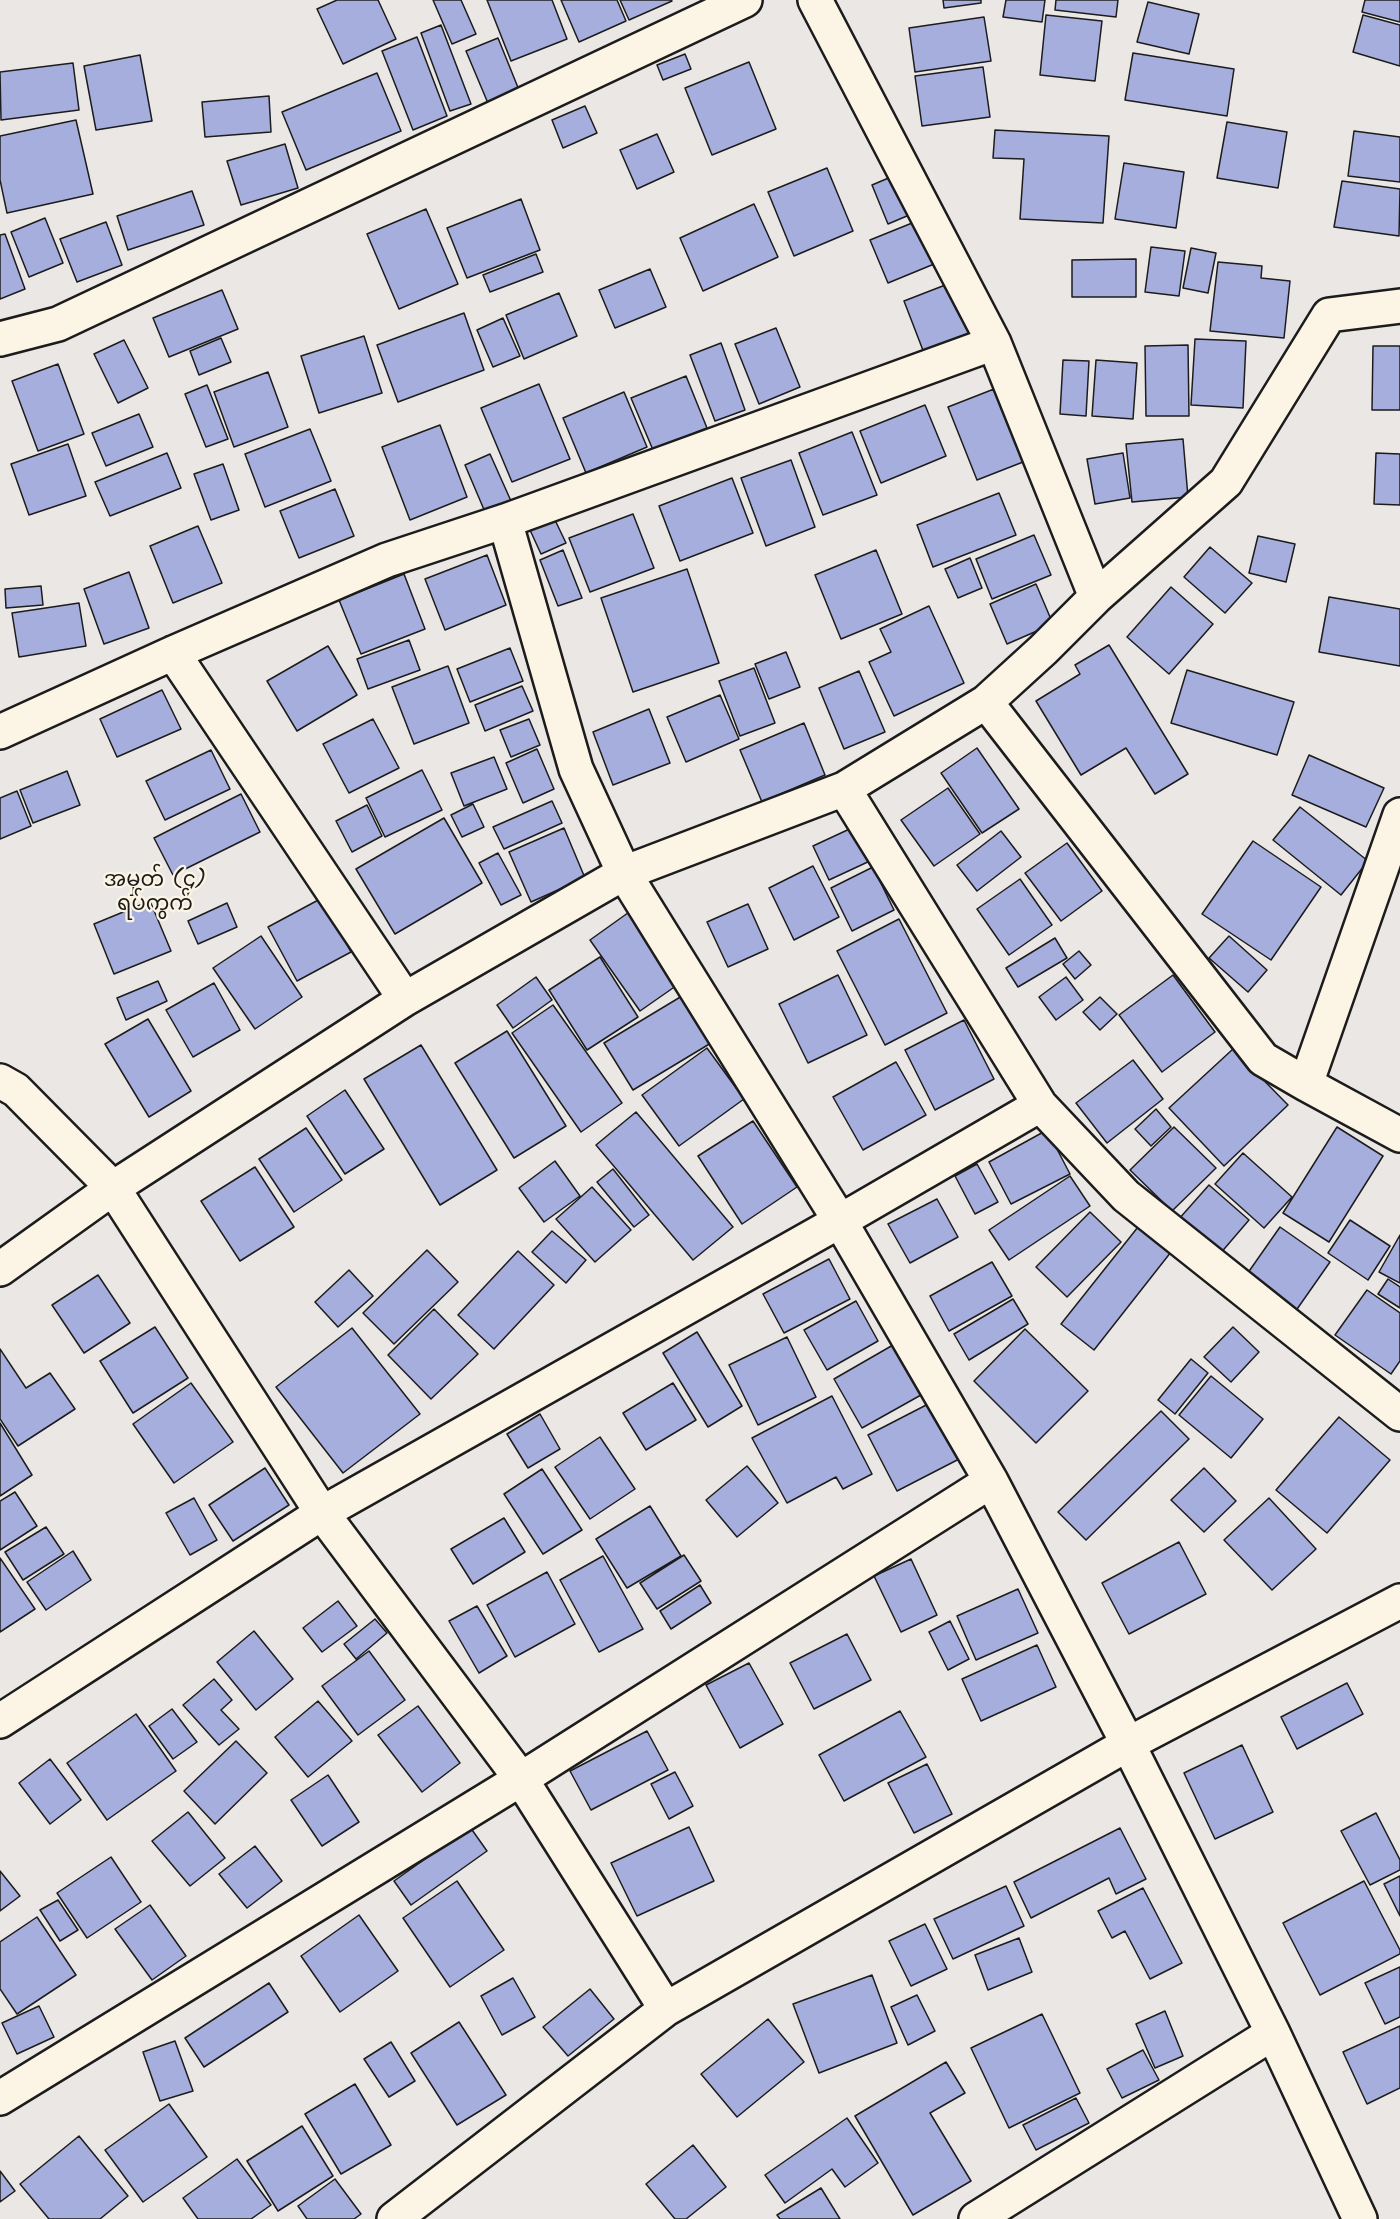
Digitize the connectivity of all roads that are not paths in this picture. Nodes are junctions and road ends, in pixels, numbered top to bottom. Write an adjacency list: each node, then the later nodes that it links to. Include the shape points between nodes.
1 (745, 0): 4 (street, via 58,324)
2 (815, 0): 5 (street)
3 (1400, 306): 7 (street, via 1329,315 1226,482)
4 (0, 339)
5 (994, 343): 6 (street); 7 (street)
6 (505, 521): 8 (street, via 387,560); 13 (street, via 576,770)
7 (1096, 597): 9 (street)
8 (172, 653): 10 (street); 14 (street)
9 (986, 702): 11 (street); 16 (street, via 1263,1059)
10 (0, 732)
11 (844, 789): 13 (street); 17 (street)
12 (1400, 815): 16 (street)
13 (624, 873): 14 (street); 20 (street)
14 (405, 999): 19 (street)
15 (0, 1081): 19 (street, via 16,1090)
16 (1306, 1084): 18 (street)
17 (1040, 1105): 20 (street); 22 (street, via 1126,1196)
18 (1400, 1135)
19 (112, 1188): 21 (street); 24 (street)
20 (840, 1221): 23 (street); 24 (street)
21 (0, 1269)
22 (1400, 1414)
23 (991, 1481): 27 (street); 28 (street)
24 (322, 1514): 26 (street); 28 (street)
25 (1400, 1601): 27 (street)
26 (0, 1721)
27 (1128, 1744): 29 (street); 30 (street)
28 (521, 1779): 29 (street); 31 (street)
29 (666, 2009): 32 (street)
30 (1273, 2033): 33 (street); 34 (street)
31 (0, 2098)
32 (394, 2219)
33 (976, 2219)
34 (1360, 2219)

